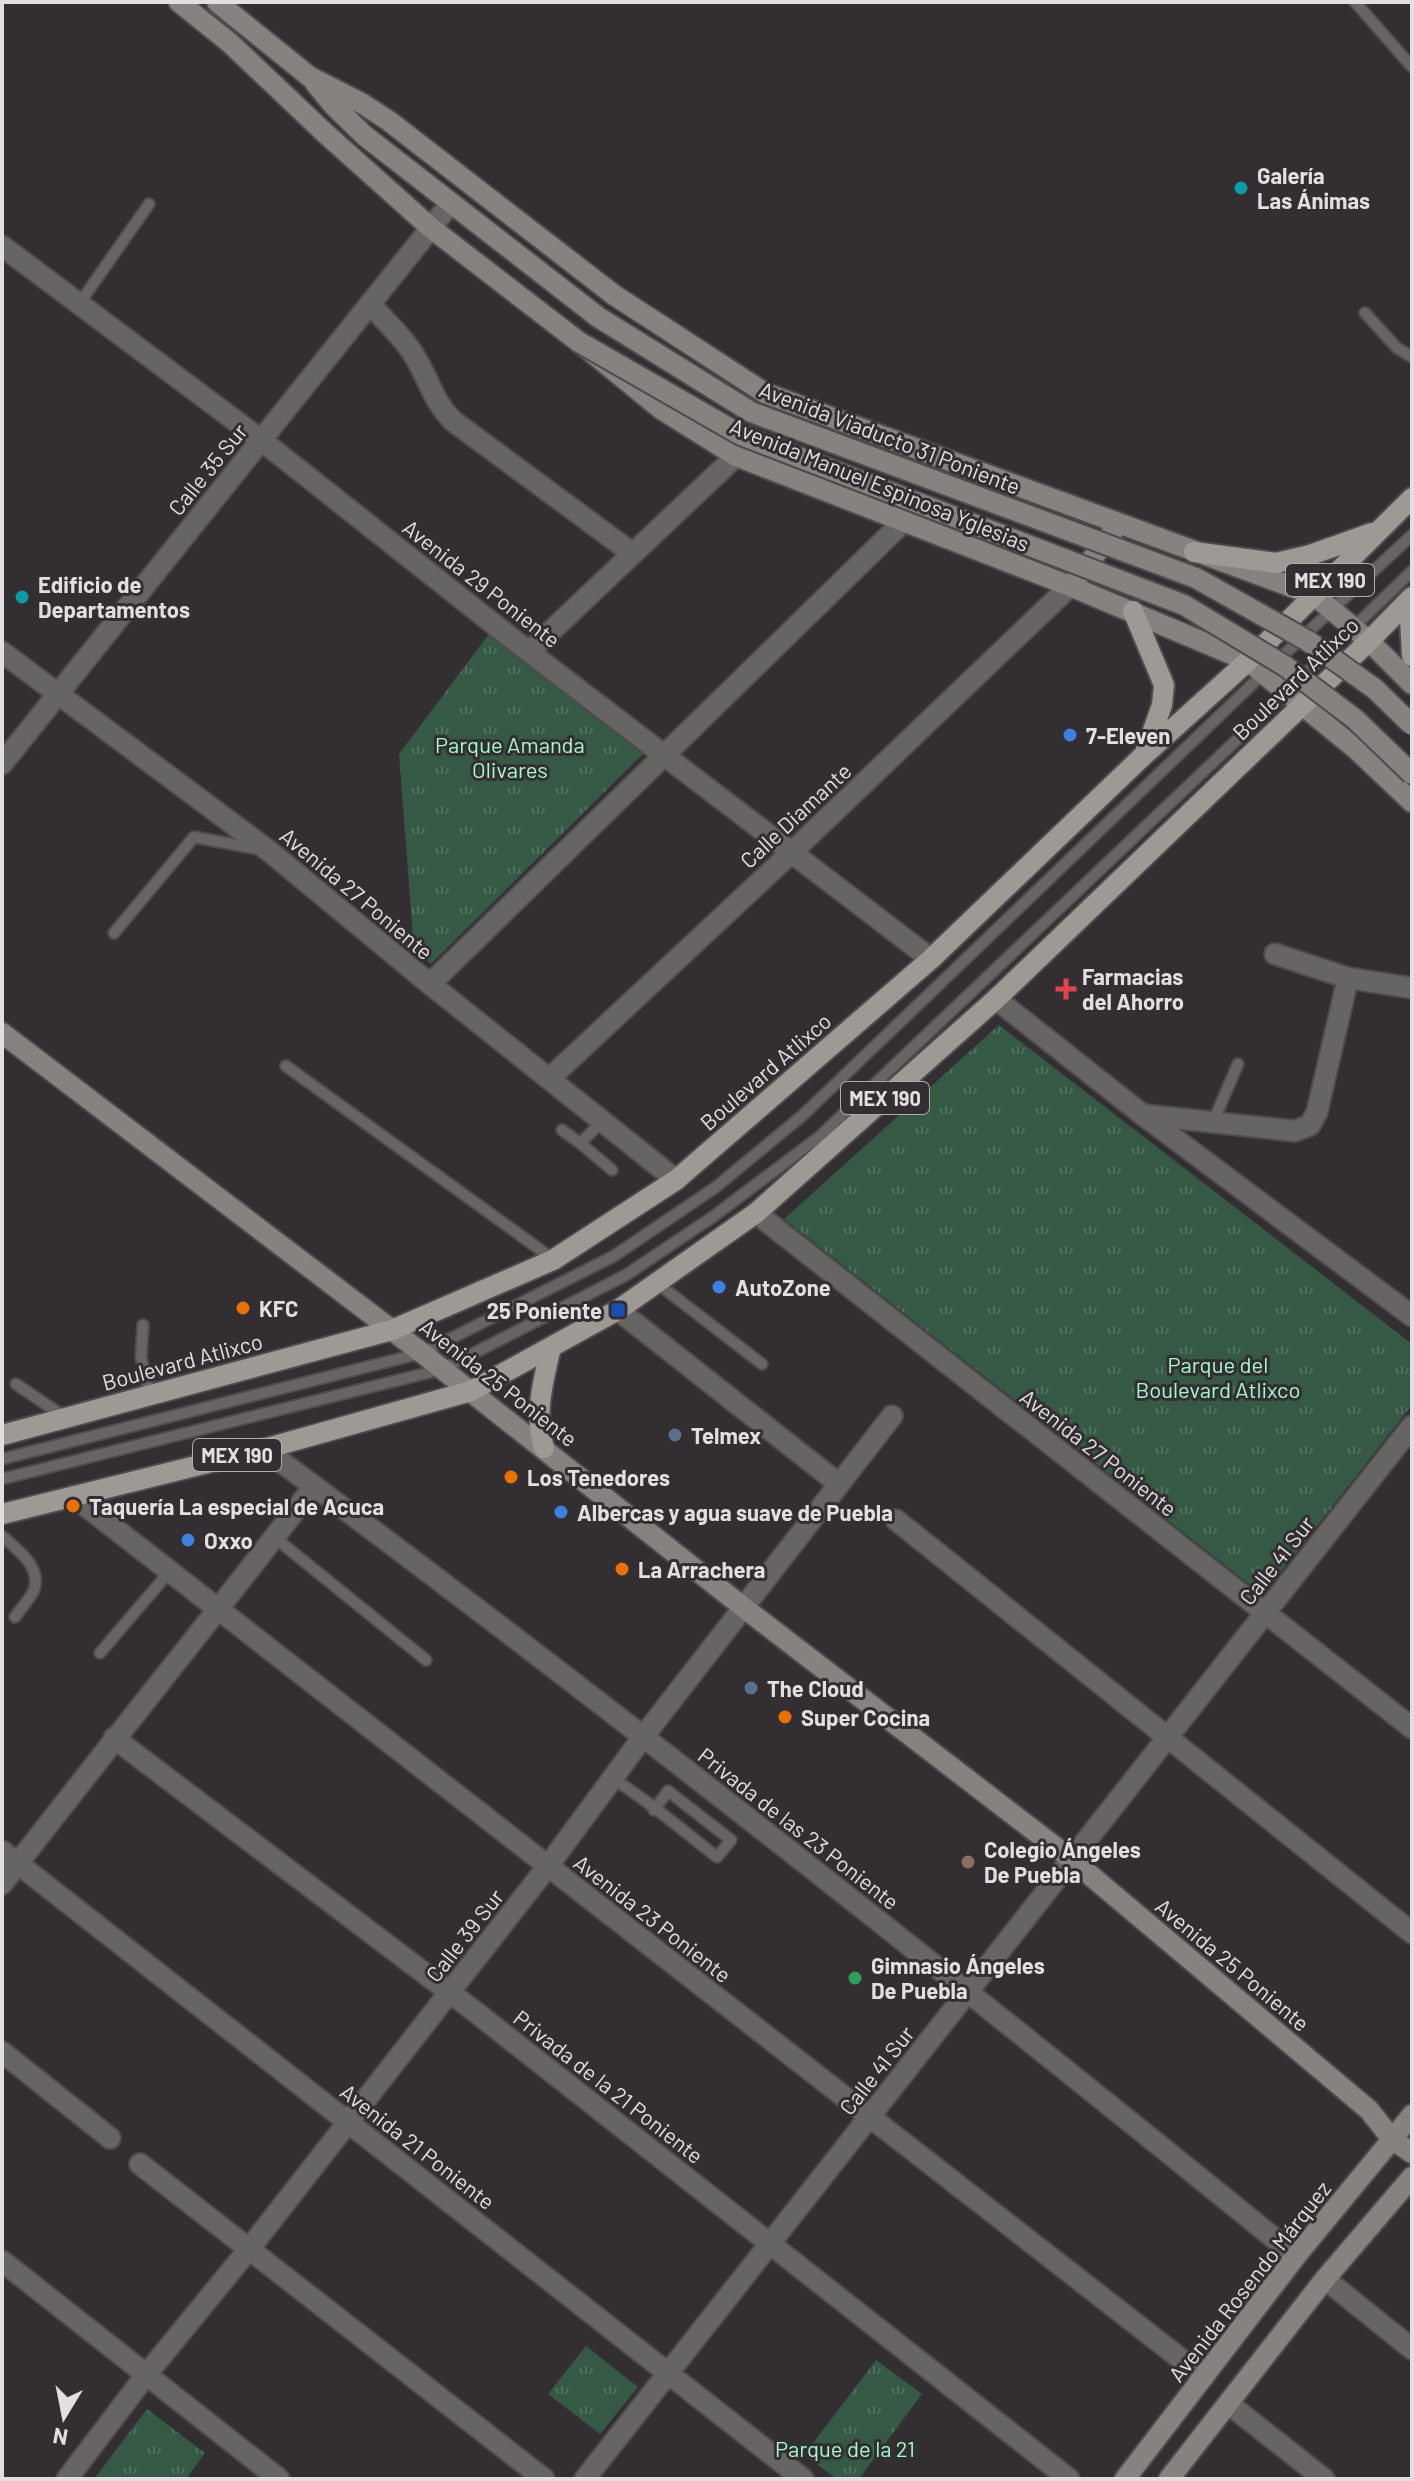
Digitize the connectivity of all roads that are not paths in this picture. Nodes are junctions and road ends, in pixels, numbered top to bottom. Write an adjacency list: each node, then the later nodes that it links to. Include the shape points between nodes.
1 (179, 2): 8 (main road, Avenida Manuel Espinosa Yglesias)
2 (217, 2): 5 (main road, Avenida Manuel Espinosa Yglesias)
3 (1355, 2): 4 (lane)
4 (1412, 67)
5 (310, 77): 7 (main road, Avenida Viaducto 31 Poniente, via 365,136); 19 (main road, Avenida Manuel Espinosa Yglesias, via 389,121 614,295 765,393)
6 (149, 204): 10 (lane)
7 (450, 204): 8 (street, Calle 35 Sur); 39 (main road, Avenida Viaducto 31 Poniente, bridge, via 598,317 751,412 1196,578 1308,641 1375,689)
8 (431, 228): 11 (street, Calle 35 Sur); 13 (main road, Avenida Manuel Espinosa Yglesias)
9 (2, 246): 10 (street, Avenida 29 Poniente)
10 (79, 304): 15 (street, Avenida 29 Poniente)
11 (370, 304): 15 (street, Calle 35 Sur); 23 (street, via 409,348 439,407 453,421)
12 (1365, 313): 14 (lane)
13 (579, 342): 16 (main road, Avenida Manuel Espinosa Yglesias, via 661,409); 43 (main road, bridge, via 741,435 1184,605 1285,666 1355,719)
14 (1412, 357)
15 (261, 440): 33 (street, Avenida 29 Poniente); 37 (street, Calle 35 Sur)
16 (736, 456): 18 (main road, Avenida Manuel Espinosa Yglesias); 23 (street)
17 (1412, 498): 20 (main road, Boulevard Atlixco / MEX 190)
18 (904, 521): 25 (main road, Avenida Manuel Espinosa Yglesias); 40 (street)
19 (1119, 524): 22 (main road, Avenida Manuel Espinosa Yglesias); 25 (main road)
20 (1380, 530): 22 (main road, via 1276,563); 26 (main road, Boulevard Atlixco / MEX 190)
21 (1412, 535): 28 (lane)
22 (1194, 552): 26 (main road, Avenida Manuel Espinosa Yglesias)
23 (632, 553): 33 (street)
24 (1412, 571): 30 (lane)
25 (1070, 586): 29 (main road, Avenida Manuel Espinosa Yglesias); 46 (street, Calle Diamante)
26 (1314, 595): 28 (main road, Avenida Manuel Espinosa Yglesias); 35 (main road, Boulevard Atlixco / MEX 190)
27 (1411, 599): 31 (main road, Boulevard Atlixco / MEX 190); 34 (main road)
28 (1332, 610): 30 (main road, Avenida Manuel Espinosa Yglesias); 35 (lane)
29 (1133, 611): 35 (main road, Avenida Manuel Espinosa Yglesias); 41 (main road, via 1164,685)
30 (1353, 628): 31 (main road, Avenida Manuel Espinosa Yglesias); 38 (lane)
31 (1369, 641): 36 (main road, Avenida Manuel Espinosa Yglesias); 38 (main road, Boulevard Atlixco / MEX 190)
32 (2, 652): 37 (street, Avenida 27 Poniente)
33 (529, 652): 40 (street, Avenida 29 Poniente)
34 (1412, 656)
35 (1255, 668): 38 (main road, Avenida Manuel Espinosa Yglesias); 41 (main road, Boulevard Atlixco / MEX 190); 73 (lane, via 760,1152 614,1256)
36 (1412, 684)
37 (57, 694): 42 (street, Calle 35 Sur); 45 (street, Avenida 27 Poniente)
38 (1294, 699): 44 (main road, Avenida Manuel Espinosa Yglesias); 53 (main road, Boulevard Atlixco / MEX 190); 75 (lane, via 819,1137 626,1275)
39 (1412, 725)
40 (665, 755): 46 (street, Avenida 29 Poniente); 51 (street)
41 (1144, 755): 49 (main road, Boulevard Atlixco / MEX 190)
42 (2, 764)
43 (1412, 774)
44 (1412, 802)
45 (269, 851): 47 (lane, via 194,837); 51 (street, Avenida 27 Poniente)
46 (792, 852): 49 (street, Avenida 29 Poniente); 57 (street, Calle Diamante)
47 (114, 933)
48 (1275, 954): 50 (street)
49 (931, 959): 64 (main road, Boulevard Atlixco / MEX 190)
50 (1348, 978): 52 (street); 60 (street, via 1310,1125 1295,1131)
51 (430, 984): 57 (street, Avenida 27 Poniente)
52 (1412, 988)
53 (996, 999): 58 (street); 65 (main road, Boulevard Atlixco / MEX 190)
54 (2, 1033): 71 (main road, Avenida 25 Poniente)
55 (1238, 1064): 60 (lane)
56 (286, 1066): 66 (lane)
57 (550, 1078): 59 (street, Avenida 27 Poniente)
58 (1143, 1115): 60 (street); 69 (street)
59 (603, 1121): 62 (lane); 64 (street, Avenida 27 Poniente)
60 (1213, 1122)
61 (562, 1130): 62 (lane)
62 (580, 1143): 63 (lane)
63 (612, 1170)
64 (676, 1180): 66 (main road, Boulevard Atlixco / MEX 190)
65 (756, 1213): 67 (main road, Boulevard Atlixco / MEX 190); 97 (street, Avenida 27 Poniente)
66 (553, 1260): 71 (main road, Boulevard Atlixco / MEX 190)
67 (657, 1283): 68 (main road, Boulevard Atlixco / MEX 190); 74 (lane)
68 (618, 1310): 72 (main road, Boulevard Atlixco / MEX 190); 87 (street)
69 (1412, 1316)
70 (143, 1325): 78 (lane, via 141,1357)
71 (392, 1330): 73 (main road, Avenida 25 Poniente); 78 (main road, Boulevard Atlixco / MEX 190)
72 (551, 1347): 77 (main road, Boulevard Atlixco / MEX 190); 83 (main road, via 540,1395)
73 (422, 1353): 75 (main road, Avenida 25 Poniente); 85 (lane)
74 (762, 1364)
75 (443, 1369): 77 (main road, Avenida 25 Poniente); 86 (lane)
76 (16, 1384): 80 (lane)
77 (471, 1391): 83 (main road, Avenida 25 Poniente); 84 (main road, Boulevard Atlixco / MEX 190)
78 (150, 1395): 80 (main road, Boulevard Atlixco / MEX 190)
79 (892, 1416): 87 (street, Calle 39 Sur)
80 (65, 1418): 82 (main road, Boulevard Atlixco / MEX 190)
81 (1412, 1426): 97 (street, Calle 41 Sur)
82 (2, 1435)
83 (544, 1448): 95 (main road, Avenida 25 Poniente)
84 (264, 1449): 88 (street, Privada de las 23 Poniente); 89 (main road, Boulevard Atlixco / MEX 190)
85 (2, 1459)
86 (2, 1479)
87 (839, 1484): 95 (street, Calle 39 Sur)
88 (314, 1486): 93 (street); 102 (street, Privada de las 23 Poniente)
89 (73, 1496): 90 (main road, Boulevard Atlixco / MEX 190); 94 (street, Avenida 23 Poniente)
90 (2, 1514)
91 (896, 1520): 104 (street)
92 (2, 1536): 98 (lane, via 36,1575 34,1590)
93 (274, 1537): 96 (street); 100 (lane)
94 (170, 1571): 96 (street, Avenida 23 Poniente); 99 (lane)
95 (743, 1607): 102 (street, Calle 39 Sur); 108 (main road, Avenida 25 Poniente)
96 (219, 1610): 103 (street); 109 (street, Avenida 23 Poniente)
97 (1265, 1612): 101 (street, Avenida 27 Poniente); 104 (street, Calle 41 Sur)
98 (15, 1617)
99 (100, 1653)
100 (426, 1660)
101 (1412, 1728)
102 (643, 1737): 105 (street, Calle 39 Sur); 112 (street, Privada de las 23 Poniente)
103 (114, 1738): 107 (street); 113 (street, Privada de la 21 Poniente)
104 (1167, 1738): 108 (street, Calle 41 Sur); 111 (street)
105 (613, 1779): 106 (lane); 109 (street, Calle 39 Sur)
106 (654, 1810): 106 (lane, via 717,1857 731,1840 668,1791)
107 (10, 1857): 110 (street); 116 (street, Avenida 21 Poniente)
108 (1071, 1859): 112 (street, Calle 41 Sur); 117 (main road, Avenida 25 Poniente, via 1369,2110)
109 (548, 1866): 113 (street, Calle 39 Sur); 115 (street, Avenida 23 Poniente)
110 (2, 1884)
111 (1412, 1933)
112 (968, 1990): 115 (street, Calle 41 Sur); 124 (street, Privada de las 23 Poniente)
113 (450, 1992): 116 (street, Calle 39 Sur); 122 (street, Privada de la 21 Poniente)
114 (2, 2052): 118 (street)
115 (869, 2116): 122 (street, Calle 41 Sur); 130 (street, Avenida 23 Poniente)
116 (349, 2122): 123 (street, Calle 39 Sur); 128 (street, Avenida 21 Poniente)
117 (1405, 2128): 119 (main road, Avenida 25 Poniente); 124 (main road, Avenida Rosendo Márquez)
118 (110, 2138)
119 (1412, 2153)
120 (140, 2164): 123 (street)
121 (1412, 2177): 126 (main road)
122 (770, 2244): 128 (street, Calle 41 Sur); 137 (street, Privada de la 21 Poniente)
123 (249, 2249): 129 (street, Calle 39 Sur); 134 (street)
124 (1296, 2256): 130 (main road, Avenida Rosendo Márquez)
125 (2, 2261): 129 (street)
126 (1325, 2279): 127 (street); 131 (main road)
127 (1412, 2349)
128 (668, 2372): 135 (street, Calle 41 Sur); 136 (street, Avenida 21 Poniente)
129 (146, 2375): 132 (street, Calle 39 Sur); 133 (street)
130 (1204, 2377): 138 (main road, Avenida Rosendo Márquez)
131 (1229, 2404): 139 (main road); 140 (street)
132 (67, 2479)
133 (279, 2479)
134 (544, 2479)
135 (585, 2479)
136 (803, 2479)
137 (1069, 2479)
138 (1125, 2479)
139 (1169, 2479)
140 (1324, 2479)

